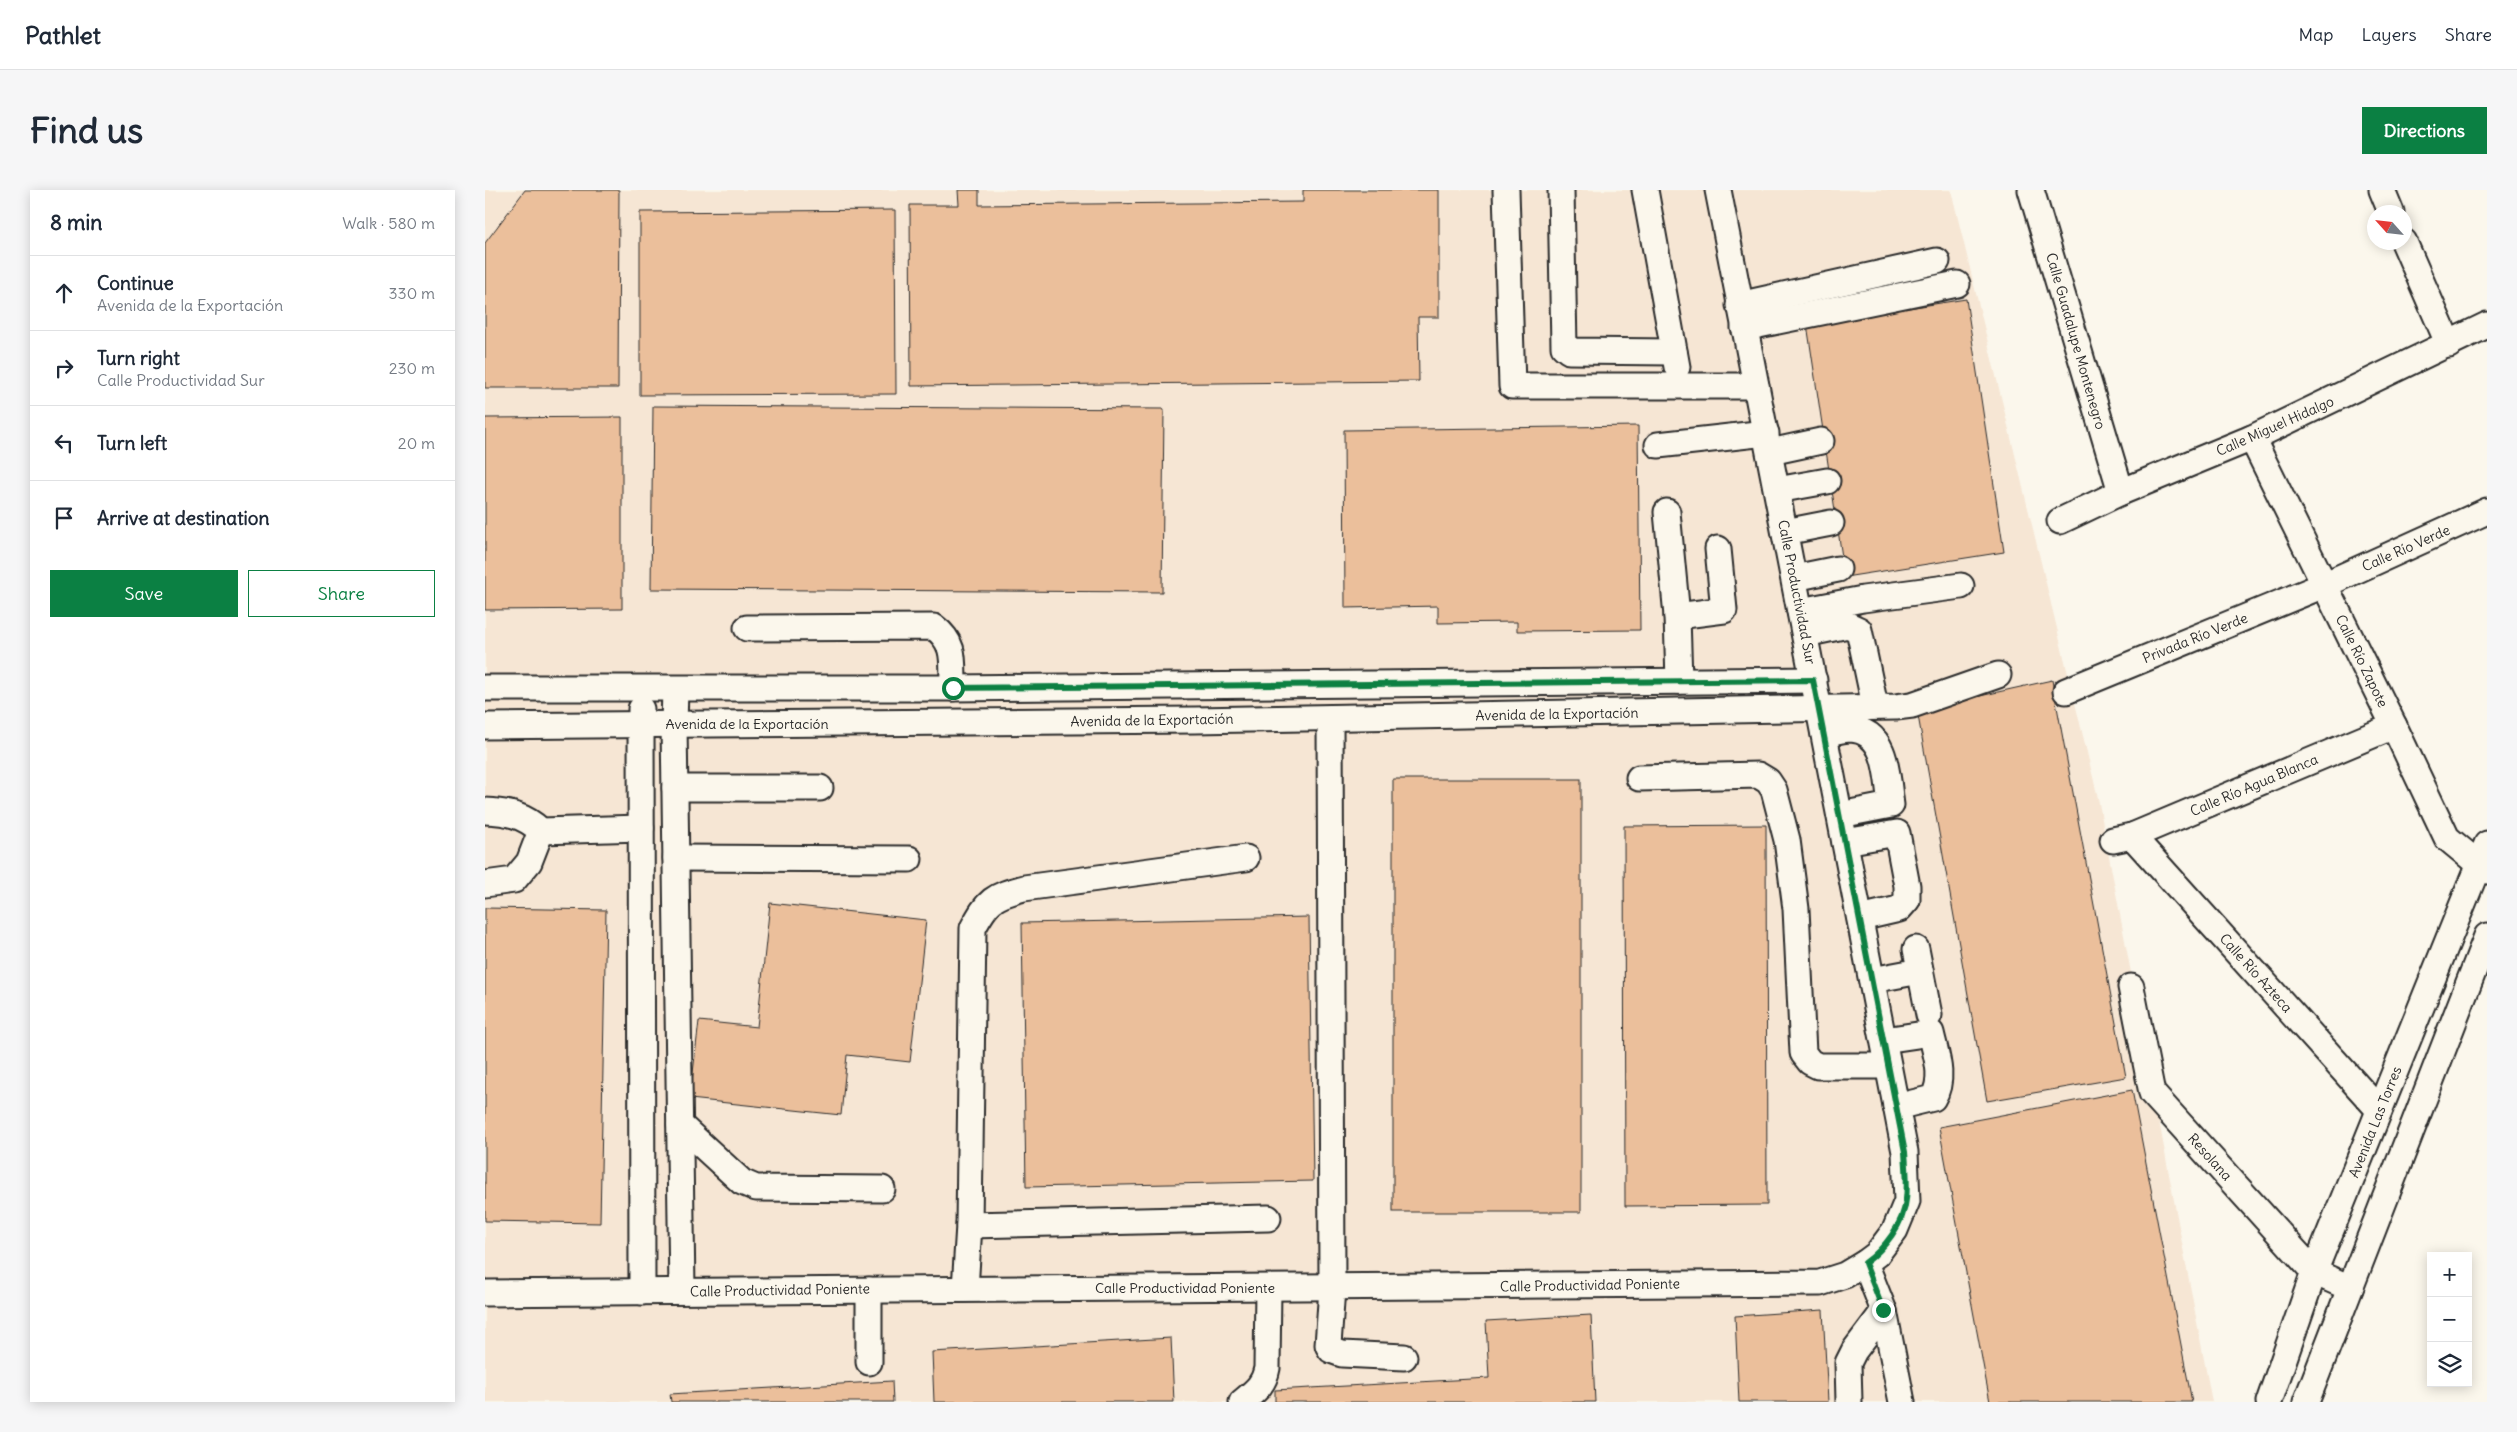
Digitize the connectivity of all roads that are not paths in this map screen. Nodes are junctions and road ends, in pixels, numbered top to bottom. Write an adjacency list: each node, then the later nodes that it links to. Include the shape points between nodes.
1 (1506, 190): 15 (street, via 1512,386)
2 (1561, 190): 14 (street, via 1564,347 1569,351)
3 (1645, 190): 14 (street)
4 (1718, 190): 11 (street, Calle Productividad Sur)
5 (2031, 190): 23 (street, Calle Guadalupe Montenegro)
6 (2381, 190): 7 (street)
7 (2388, 205)
8 (2407, 250): 13 (street)
9 (1937, 261): 11 (street)
10 (1957, 284): 11 (street)
11 (1742, 317): 16 (street, Calle Productividad Sur)
12 (2487, 326): 13 (street, Calle Miguel Hidalgo)
13 (2449, 345): 17 (street, Calle Miguel Hidalgo)
14 (1674, 352): 15 (street)
15 (1680, 386): 16 (street)
16 (1757, 386): 19 (street, Calle Productividad Sur)
17 (2252, 438): 23 (street, Calle Miguel Hidalgo); 32 (street, Calle Río Zapote)
18 (1821, 441): 19 (street)
19 (1768, 443): 20 (street); 22 (street, Calle Productividad Sur)
20 (1657, 445)
21 (1827, 481): 22 (street)
22 (1777, 490): 28 (street, Calle Productividad Sur)
23 (2121, 492): 26 (street, Calle Miguel Hidalgo)
24 (2487, 511): 32 (street, Calle Río Verde)
25 (1667, 512): 34 (street)
26 (2060, 521)
27 (1831, 523): 28 (street)
28 (1785, 532): 31 (street, Calle Productividad Sur)
29 (1718, 549): 34 (street, via 1723,610)
30 (1838, 569): 31 (street)
31 (1794, 578): 35 (street, Calle Productividad Sur)
32 (2324, 584): 45 (street, Privada Río Verde); 53 (street, Calle Río Zapote)
33 (1961, 586): 35 (street, via 1863,599)
34 (1677, 616): 38 (street)
35 (1802, 623): 39 (street, Calle Productividad Sur); 46 (street, via 1848,625 1859,630)
36 (747, 628): 42 (street, via 934,627 945,635 952,647)
37 (1998, 676): 46 (street, Avenida de la Exportación, via 1912,705)
38 (1679, 680): 39 (street); 40 (street)
39 (1813, 680): 47 (street, Calle Productividad Sur)
40 (1193, 684): 42 (street); 49 (street)
41 (485, 688): 43 (street)
42 (953, 688): 44 (street)
43 (640, 689): 44 (street); 50 (street)
44 (675, 689): 51 (street)
45 (2066, 691)
46 (1875, 706): 47 (street, Avenida de la Exportación)
47 (1819, 709): 48 (street, Avenida de la Exportación); 54 (street, Calle Productividad Sur)
48 (1330, 718): 49 (street, Avenida de la Exportación); 85 (street)
49 (1195, 720): 51 (street, Avenida de la Exportación)
50 (641, 725): 51 (street, Avenida de la Exportación); 52 (street, Avenida de la Exportación); 60 (street)
51 (674, 725): 56 (street)
52 (485, 726)
53 (2394, 726): 62 (street, Calle Río Agua Blanca); 67 (street, Calle Río Zapote, via 2447,838)
54 (1824, 734): 59 (street, Calle Productividad Sur); 59 (street, via 1851,729 1874,738 1881,749 1891,805)
55 (1639, 778): 75 (street, via 1758,775 1767,781 1774,790 1787,840 1797,909 1803,1054 1818,1066)
56 (675, 788): 57 (street); 64 (street)
57 (820, 788)
58 (485, 811): 61 (street, via 524,817)
59 (1840, 814): 63 (street, Calle Productividad Sur)
60 (641, 828): 61 (street); 90 (street)
61 (541, 831): 68 (street, via 529,862 514,880)
62 (2123, 838): 77 (street, Calle Río Azteca)
63 (1845, 842): 69 (street, Calle Productividad Sur); 69 (street, via 1897,833 1907,900 1899,909)
64 (676, 858): 66 (street); 78 (street)
65 (1246, 858): 81 (street, via 1024,888 1002,894 985,906 973,928)
66 (909, 859)
67 (2484, 861): 77 (street, Avenida Las Torres)
68 (485, 884)
69 (1860, 918): 71 (street, Calle Productividad Sur)
70 (2487, 936): 86 (street)
71 (1872, 980): 73 (street, via 1918,960); 74 (street, Calle Productividad Sur)
72 (2131, 987): 83 (street, Resolana, via 2152,1093)
73 (1929, 1015)
74 (1883, 1040): 75 (street, Calle Productividad Sur); 76 (street, via 1931,1033 1940,1074 1939,1089 1933,1098)
75 (1888, 1066): 76 (street, Calle Productividad Sur)
76 (1896, 1107): 82 (street, Calle Productividad Sur, via 1905,1152 1907,1201 1895,1230)
77 (2379, 1110): 83 (street, Avenida Las Torres)
78 (680, 1125): 79 (street, via 742,1182 756,1188); 89 (street)
79 (882, 1189)
80 (1268, 1218): 81 (street)
81 (969, 1226): 87 (street)
82 (1871, 1258): 85 (street, Calle Productividad Poniente, via 1845,1275 1821,1283); 92 (street)
83 (2314, 1272): 86 (street, Resolana); 98 (street, Avenida Las Torres)
84 (1268, 1288): 85 (street, Calle Productividad Poniente); 87 (street, Calle Productividad Poniente); 95 (street, via 1265,1380)
85 (1331, 1288): 93 (street, via 1328,1345 1331,1350 1343,1354)
86 (2350, 1288): 99 (street)
87 (965, 1289): 88 (street, Calle Productividad Poniente)
88 (869, 1290): 89 (street, Calle Productividad Poniente); 94 (street)
89 (681, 1291): 90 (street, Calle Productividad Poniente)
90 (642, 1292): 91 (street, Calle Productividad Poniente)
91 (485, 1293)
92 (1883, 1310): 96 (street, via 1848,1363); 97 (street)
93 (1404, 1357)
94 (869, 1362)
95 (1242, 1402)
96 (1849, 1402)
97 (1902, 1402)
98 (2269, 1402)
99 (2306, 1402)

